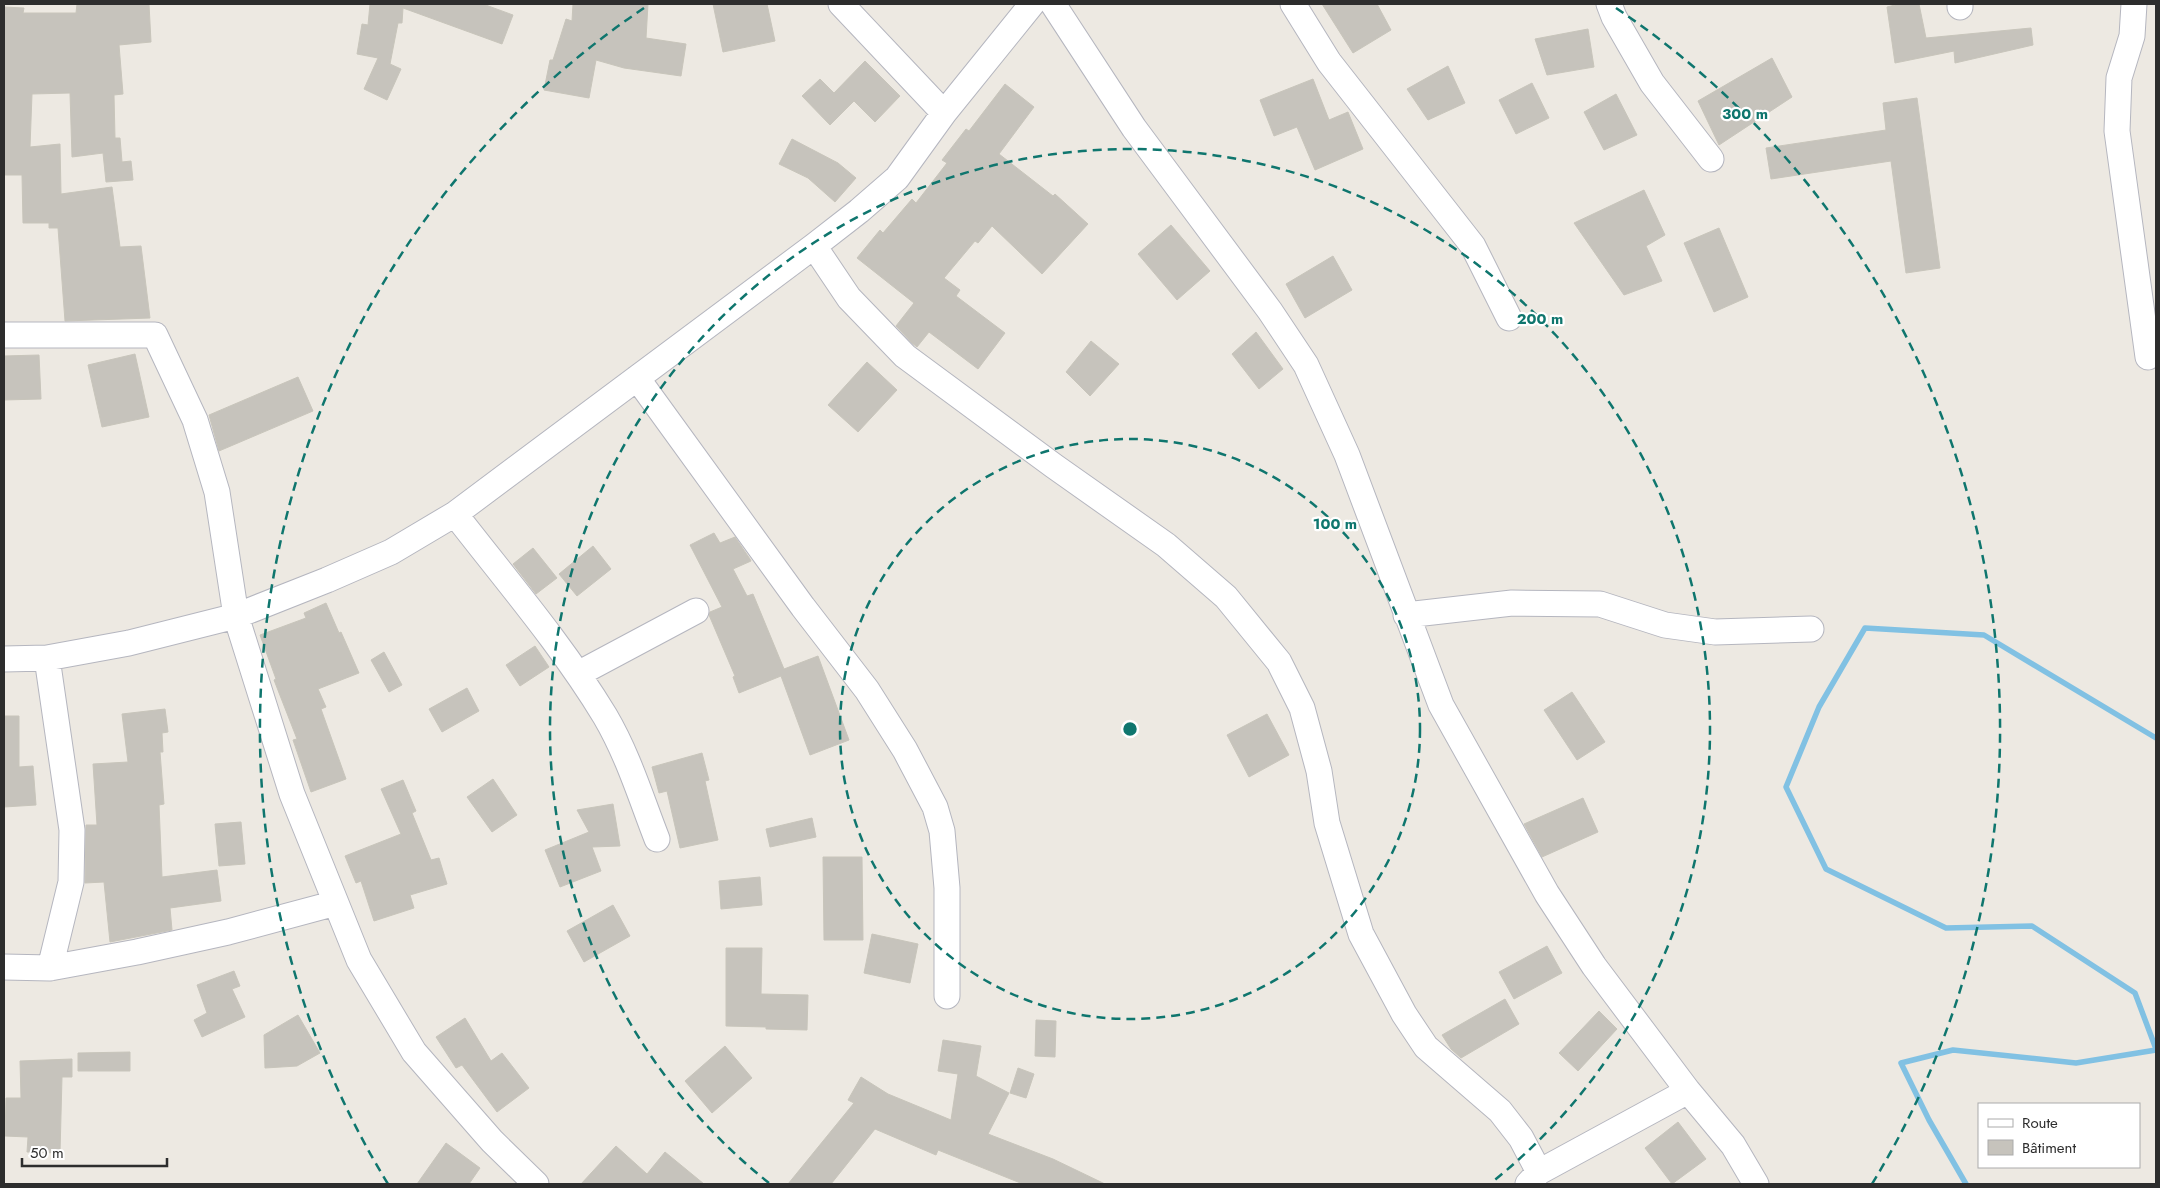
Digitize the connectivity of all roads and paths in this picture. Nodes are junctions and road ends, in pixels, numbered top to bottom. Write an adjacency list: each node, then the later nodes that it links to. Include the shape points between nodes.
1 (841, 4): 7 (street)
2 (1053, 4): 16 (street, via 1134,128 1270,311 1306,365 1347,455)
3 (1293, 4): 10 (street, via 1329,62 1473,246)
4 (1609, 4): 8 (street, via 1652,82)
5 (2134, 4): 12 (street, via 2132,36 2119,78 2117,131)
6 (1028, 5): 7 (street)
7 (944, 113): 9 (street, via 896,178)
8 (1711, 159)
9 (814, 246): 13 (street); 28 (street, via 849,298 904,356 1166,545 1226,597 1279,662 1302,708 1319,771 1327,823 1361,934 1404,1014 1426,1047 1500,1111 1521,1138)
10 (1509, 318)
11 (4, 336): 17 (street, via 155,335 195,420 217,492)
12 (2148, 357)
13 (637, 378): 14 (street); 26 (street, via 867,690 935,807 942,831 947,888)
14 (455, 514): 17 (street, via 391,552); 21 (street)
15 (696, 610): 21 (street)
16 (1406, 615): 18 (street, via 1512,603 1600,604 1666,625 1715,632); 27 (street, via 1441,704 1547,894 1594,966)
17 (236, 616): 19 (street, via 129,643); 23 (street, via 292,794)
18 (1811, 629)
19 (47, 658): 20 (street); 25 (street, via 72,830 71,882)
20 (4, 659)
21 (578, 674): 22 (street, via 625,755)
22 (657, 839)
23 (336, 903): 25 (street, via 219,934); 29 (street, via 359,960 414,1052 492,1142)
24 (4, 967): 25 (street)
25 (50, 968)
26 (946, 996)
27 (1688, 1091): 28 (street); 30 (street, via 1733,1145)
28 (1533, 1178)
29 (536, 1184)
30 (1756, 1184)

